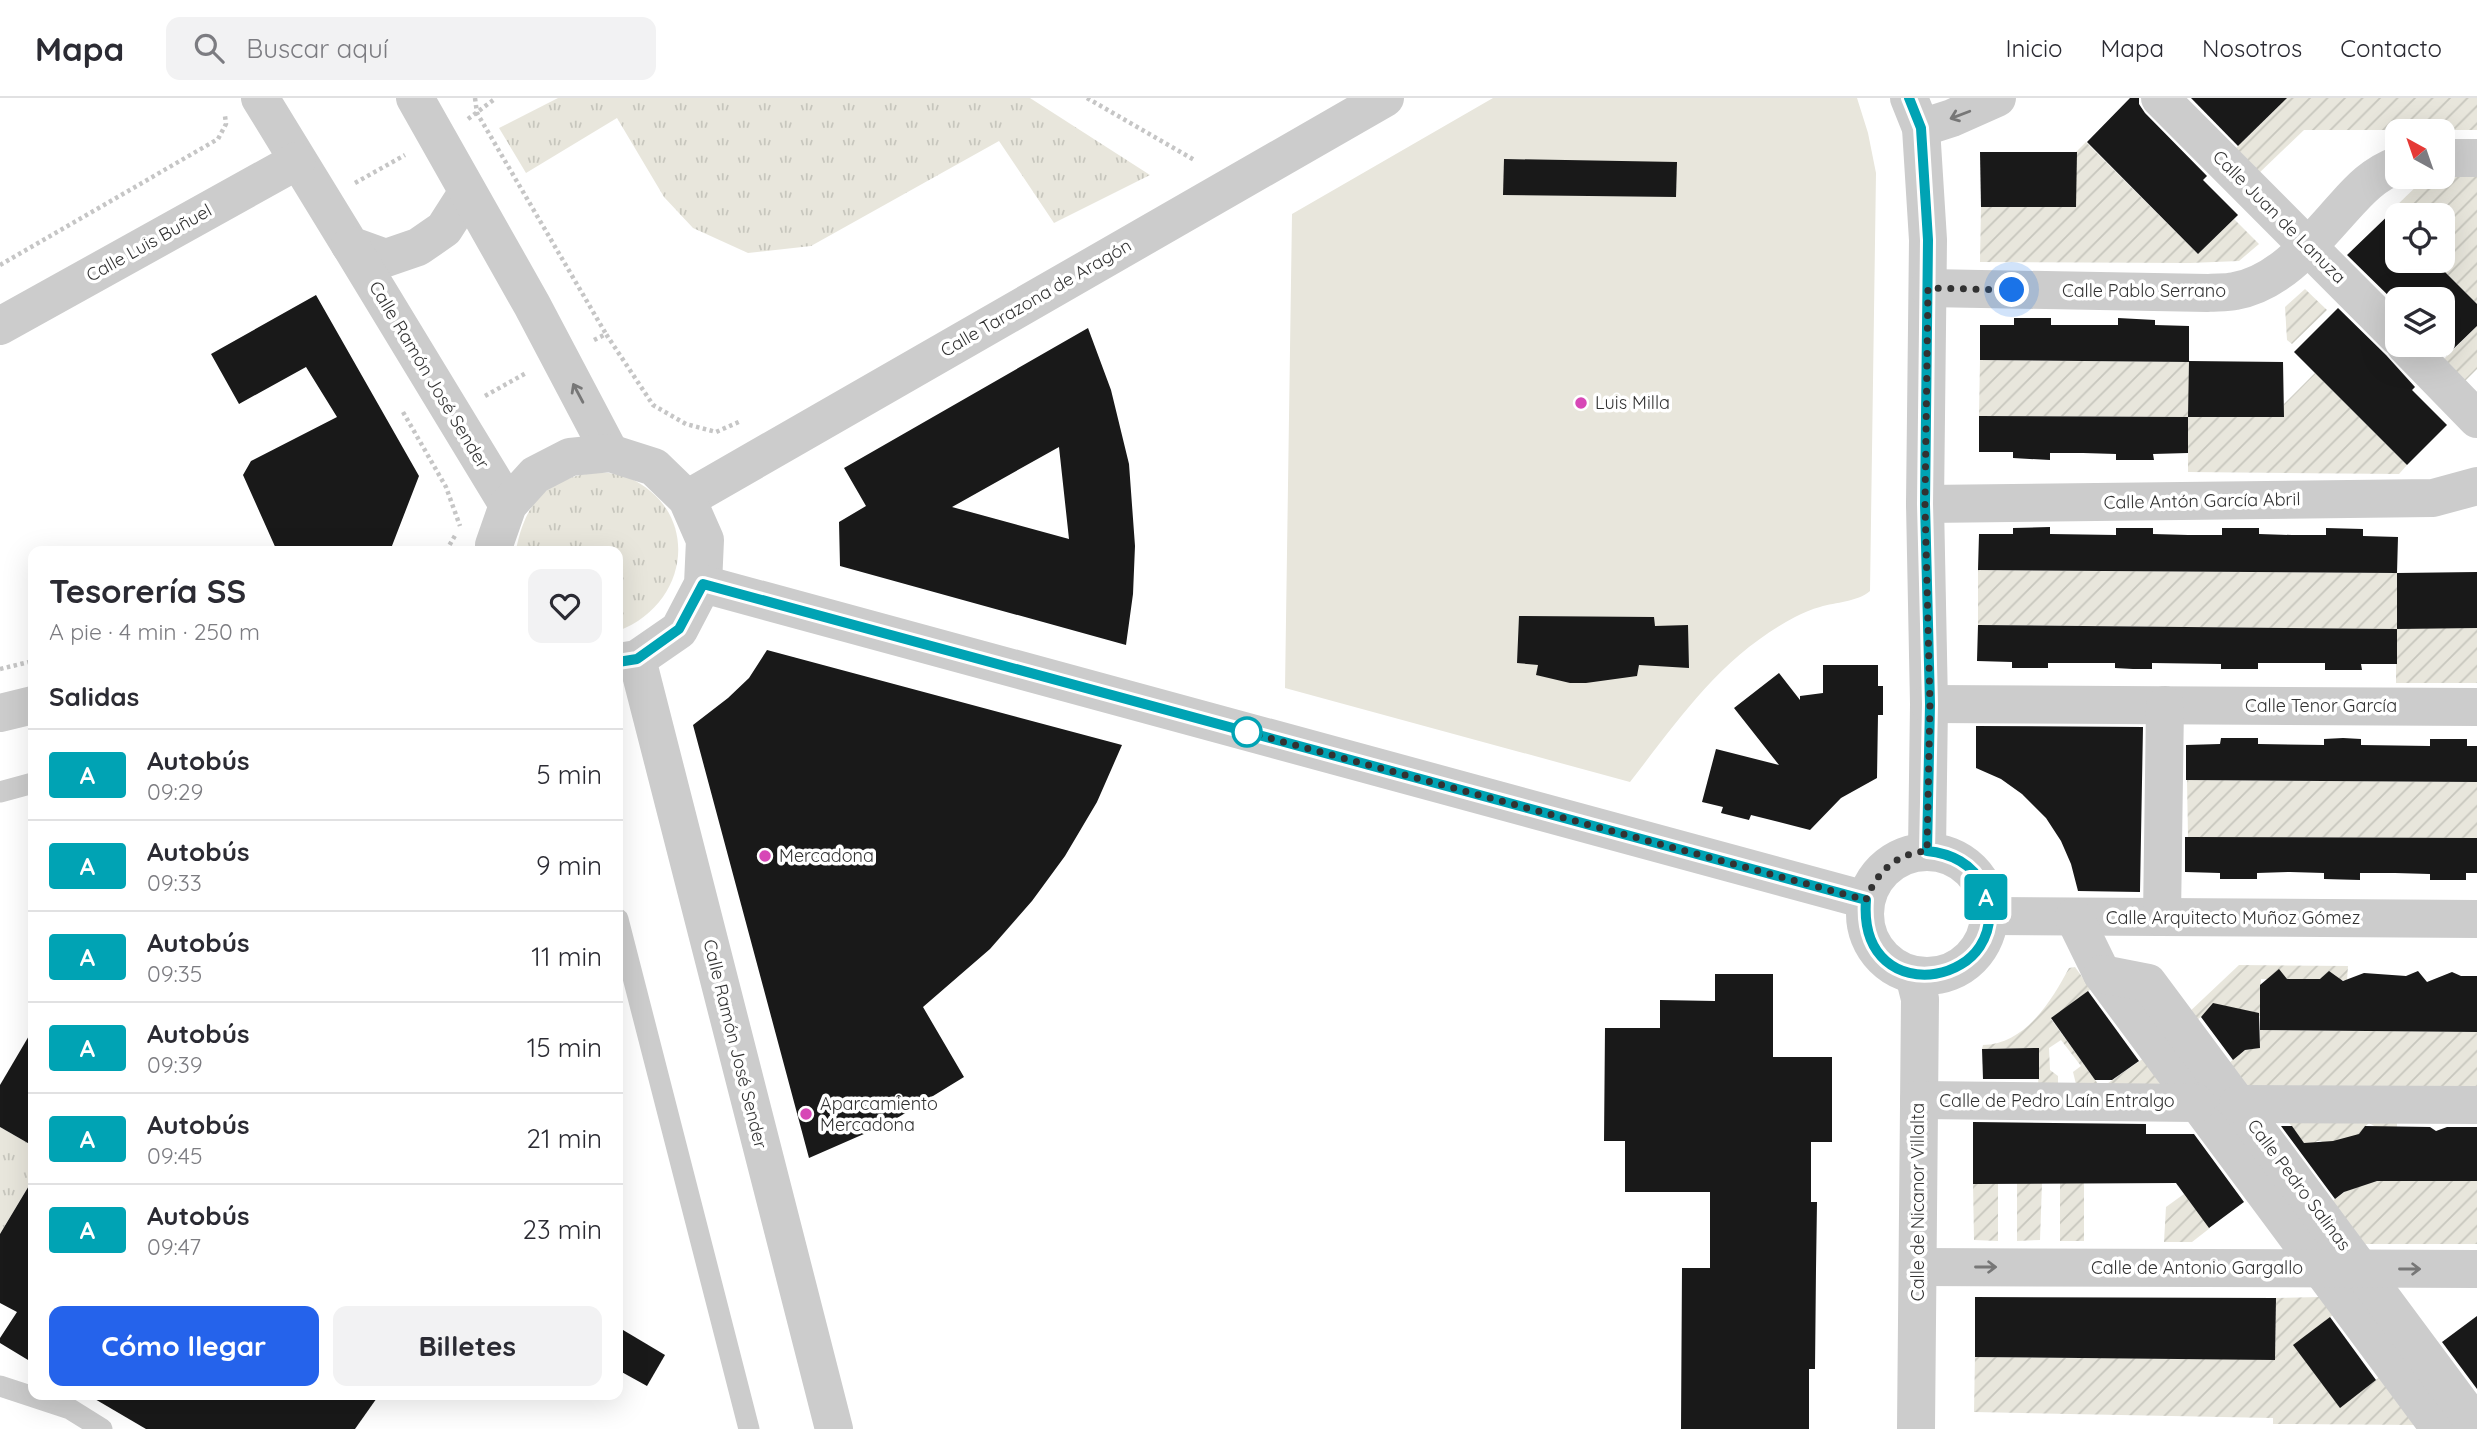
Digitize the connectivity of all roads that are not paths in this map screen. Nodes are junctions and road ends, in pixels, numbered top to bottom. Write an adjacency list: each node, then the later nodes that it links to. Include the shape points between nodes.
1 (260, 98): 9 (street)
2 (415, 98): 11 (street)
3 (1385, 98): 21 (street, Calle Tarazona de Aragón)
4 (1997, 98): 6 (street, one-way to 6, via 1952,118)
5 (2160, 98): 13 (street, Calle Juan de Lanuza)
6 (1915, 113): 14 (street)
7 (2455, 158): 8 (street)
8 (2477, 158)
9 (297, 161): 12 (street, Calle Ramón José Sender); 16 (street, Calle Luis Buñuel)
10 (2385, 170): 13 (street, Calle Pablo Serrano, via 2368,181)
11 (467, 193): 12 (street, via 444,229 418,247 386,258); 19 (street, one-way to 11)
12 (350, 246): 23 (street, Calle Ramón José Sender)
13 (2308, 246): 14 (street, Calle Pablo Serrano, via 2282,269 2235,291); 15 (street, Calle Juan de Lanuza)
14 (1928, 288): 22 (street)
15 (2385, 324)
16 (0, 326)
17 (2417, 357): 18 (street)
18 (2477, 419)
19 (610, 453): 21 (street, via 654,467); 23 (street, via 570,457 535,475)
20 (2477, 486): 22 (street, Calle Antón García Abril, via 2433,498)
21 (687, 499): 25 (street, via 705,540)
22 (1925, 504): 27 (street)
23 (509, 505): 24 (street)
24 (494, 546)
25 (703, 584): 26 (street, via 679,629); 35 (street)
26 (627, 660): 58 (street, Calle Ramón José Sender)
27 (1930, 704): 28 (street, Calle Tenor García); 34 (street)
28 (2165, 705): 30 (street, Calle Tenor García); 38 (street)
29 (28, 706): 31 (street)
30 (2477, 707)
31 (0, 713)
32 (28, 784): 33 (lane)
33 (0, 792)
34 (1927, 851): 35 (street, via 1907,854 1882,869); 36 (street, via 1952,856 1969,867 1982,883)
35 (1866, 900): 42 (street, via 1864,919 1879,955)
36 (1989, 916): 37 (street, Calle Arquitecto Muñoz Gómez); 42 (street, via 1982,942 1970,959 1933,976)
37 (2074, 917): 38 (street, Calle Arquitecto Muñoz Gómez); 41 (street, Calle Pedro Salinas)
38 (2162, 917): 39 (street, Calle Arquitecto Muñoz Gómez)
39 (2477, 919)
40 (623, 938): 57 (lane)
41 (2102, 974): 44 (street, Calle Pedro Salinas); 45 (street, Calle Pedro Salinas, via 2148,983)
42 (1914, 975): 43 (street, Calle de Nicanor Villalta, via 1920,999)
43 (1919, 1100): 44 (street, Calle de Pedro Laín Entralgo); 47 (street, Calle de Nicanor Villalta)
44 (2196, 1103): 48 (street, Calle Pedro Salinas)
45 (2238, 1104): 46 (street); 49 (street, Calle Pedro Salinas)
46 (2477, 1105)
47 (1918, 1268): 48 (street, Calle de Antonio Gargallo, one-way to 48); 59 (street, Calle de Nicanor Villalta)
48 (2321, 1268): 49 (street, Calle de Antonio Gargallo); 60 (street, Calle Pedro Salinas)
49 (2362, 1268): 50 (street, Calle de Antonio Gargallo, one-way to 50); 55 (street, Calle Pedro Salinas)
50 (2477, 1269)
51 (0, 1386): 52 (lane)
52 (28, 1399)
53 (30, 1400): 54 (lane)
54 (70, 1419): 56 (lane)
55 (2477, 1426)
56 (102, 1429)
57 (749, 1429)
58 (834, 1429)
59 (1916, 1429)
60 (2440, 1429)

